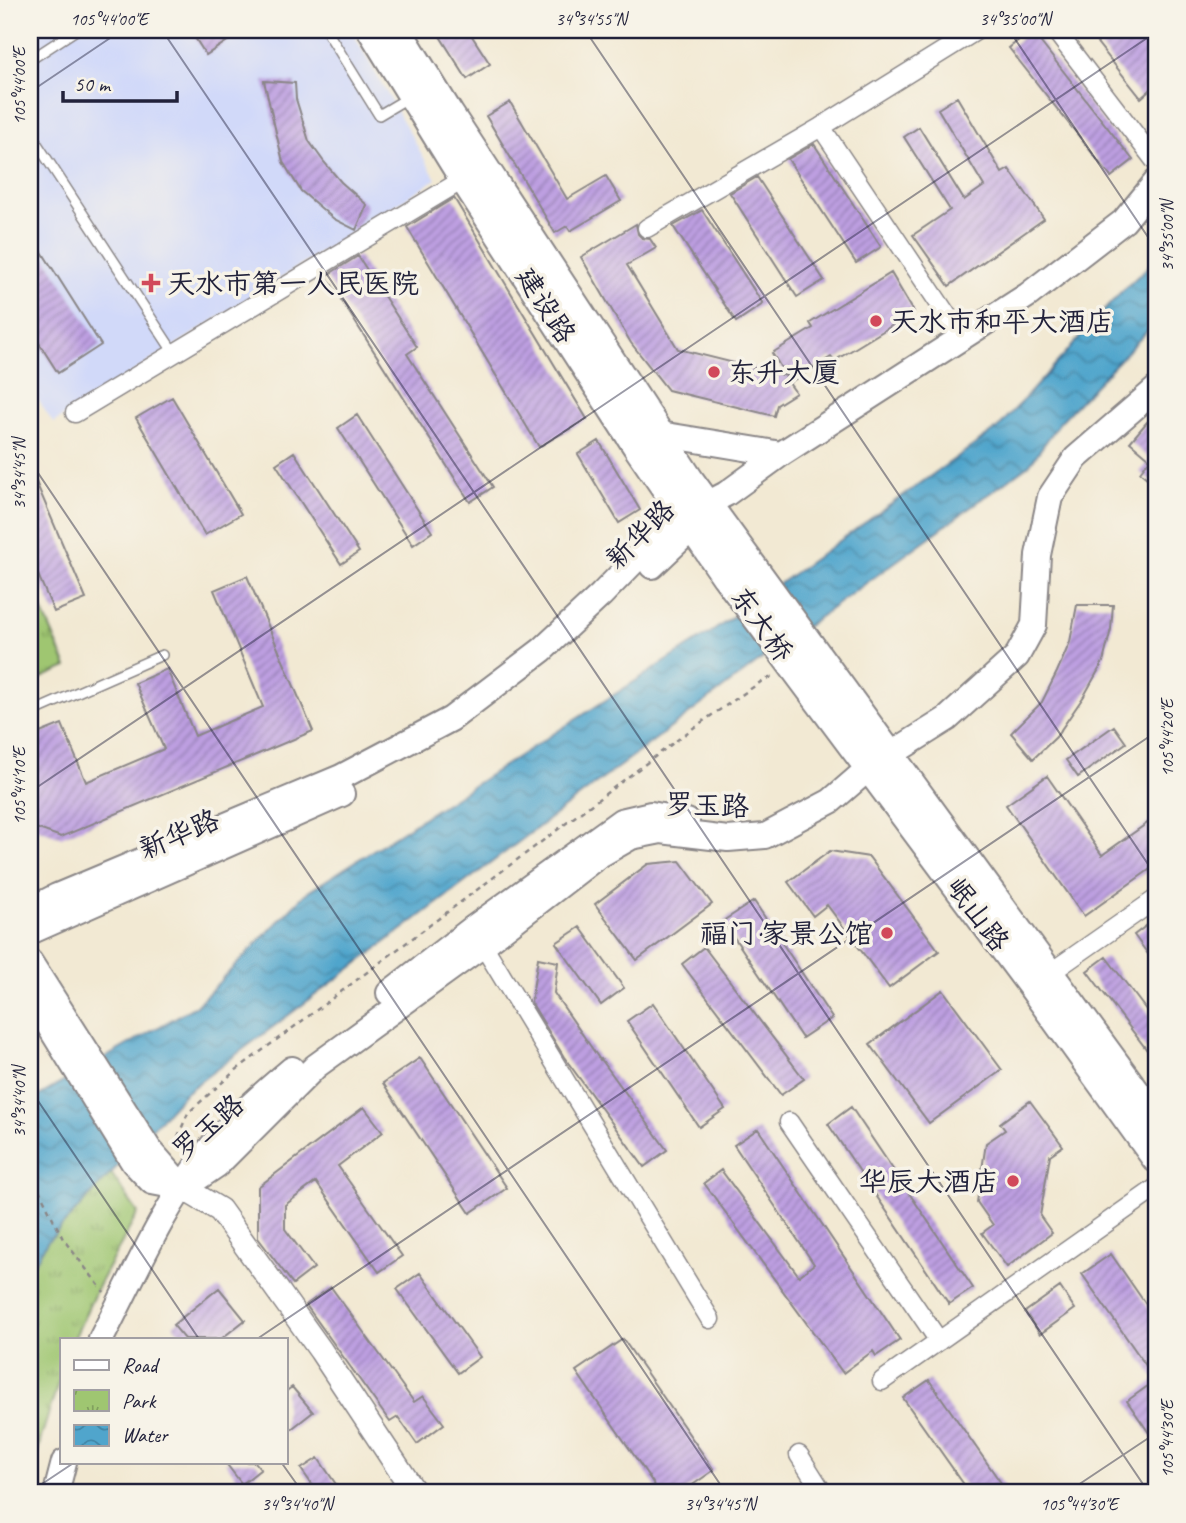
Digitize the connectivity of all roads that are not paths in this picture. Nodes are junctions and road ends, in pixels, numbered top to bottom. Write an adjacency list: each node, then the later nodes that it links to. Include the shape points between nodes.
1 (76, 30): 7 (lane)
2 (372, 30): 8 (main road, 建设路)
3 (397, 30): 19 (main road, 建设路)
4 (977, 30): 9 (street)
5 (1055, 30): 11 (street)
6 (328, 33): 8 (lane, via 379,116)
7 (30, 60)
8 (412, 95): 12 (main road, 建设路)
9 (821, 127): 14 (street); 15 (street)
10 (30, 133): 16 (lane)
11 (1156, 162)
12 (464, 179): 16 (street); 21 (main road, 建设路, via 636,446)
13 (1156, 182): 15 (main road, via 1124,222 1028,295)
14 (647, 228)
15 (961, 336): 20 (main road)
16 (174, 353): 18 (street)
17 (1156, 389): 27 (main road, 罗玉路, via 1076,458 1050,497 1038,555 1034,625 1017,656 947,719)
18 (75, 413)
19 (660, 434): 20 (main road); 21 (main road, 建设路)
20 (781, 454): 21 (main road)
21 (694, 514): 22 (main road, 建设路); 23 (main road, 建设路); 29 (main road, 新华路, via 542,650 451,719 341,777); 30 (main road, 新华路, via 611,605 552,656 453,729 350,790)
22 (751, 561): 25 (main road, 东大桥)
23 (726, 576): 25 (main road, 东大桥)
24 (162, 655): 26 (lane)
25 (808, 664): 27 (main road)
26 (30, 713)
27 (880, 761): 31 (main road, 罗玉路, via 831,801 765,836 728,839 661,831 631,836); 33 (main road, 岷山路); 38 (main road, 岷山路, via 1024,975); 40 (main road, 罗玉路, via 754,825 715,827 651,814 621,821 308,1055 246,1108)
28 (1156, 899): 33 (street)
29 (30, 910)
30 (30, 932)
31 (483, 945): 40 (main road, 罗玉路, via 316,1066 216,1165); 42 (street)
32 (30, 962): 35 (main road)
33 (1050, 973): 36 (main road, 岷山路)
34 (30, 995): 35 (main road)
35 (85, 1066): 39 (main road)
36 (1156, 1120)
37 (789, 1122): 44 (street)
38 (1156, 1158)
39 (149, 1159): 40 (main road); 40 (main road, via 152,1182)
40 (183, 1188): 43 (main road); 49 (street, via 220,1210)
41 (1156, 1188): 44 (street)
42 (710, 1319)
43 (102, 1338)
44 (939, 1341): 45 (street)
45 (882, 1381)
46 (799, 1455): 50 (street)
47 (63, 1464): 48 (main road)
48 (56, 1493)
49 (415, 1493)
50 (823, 1493)

